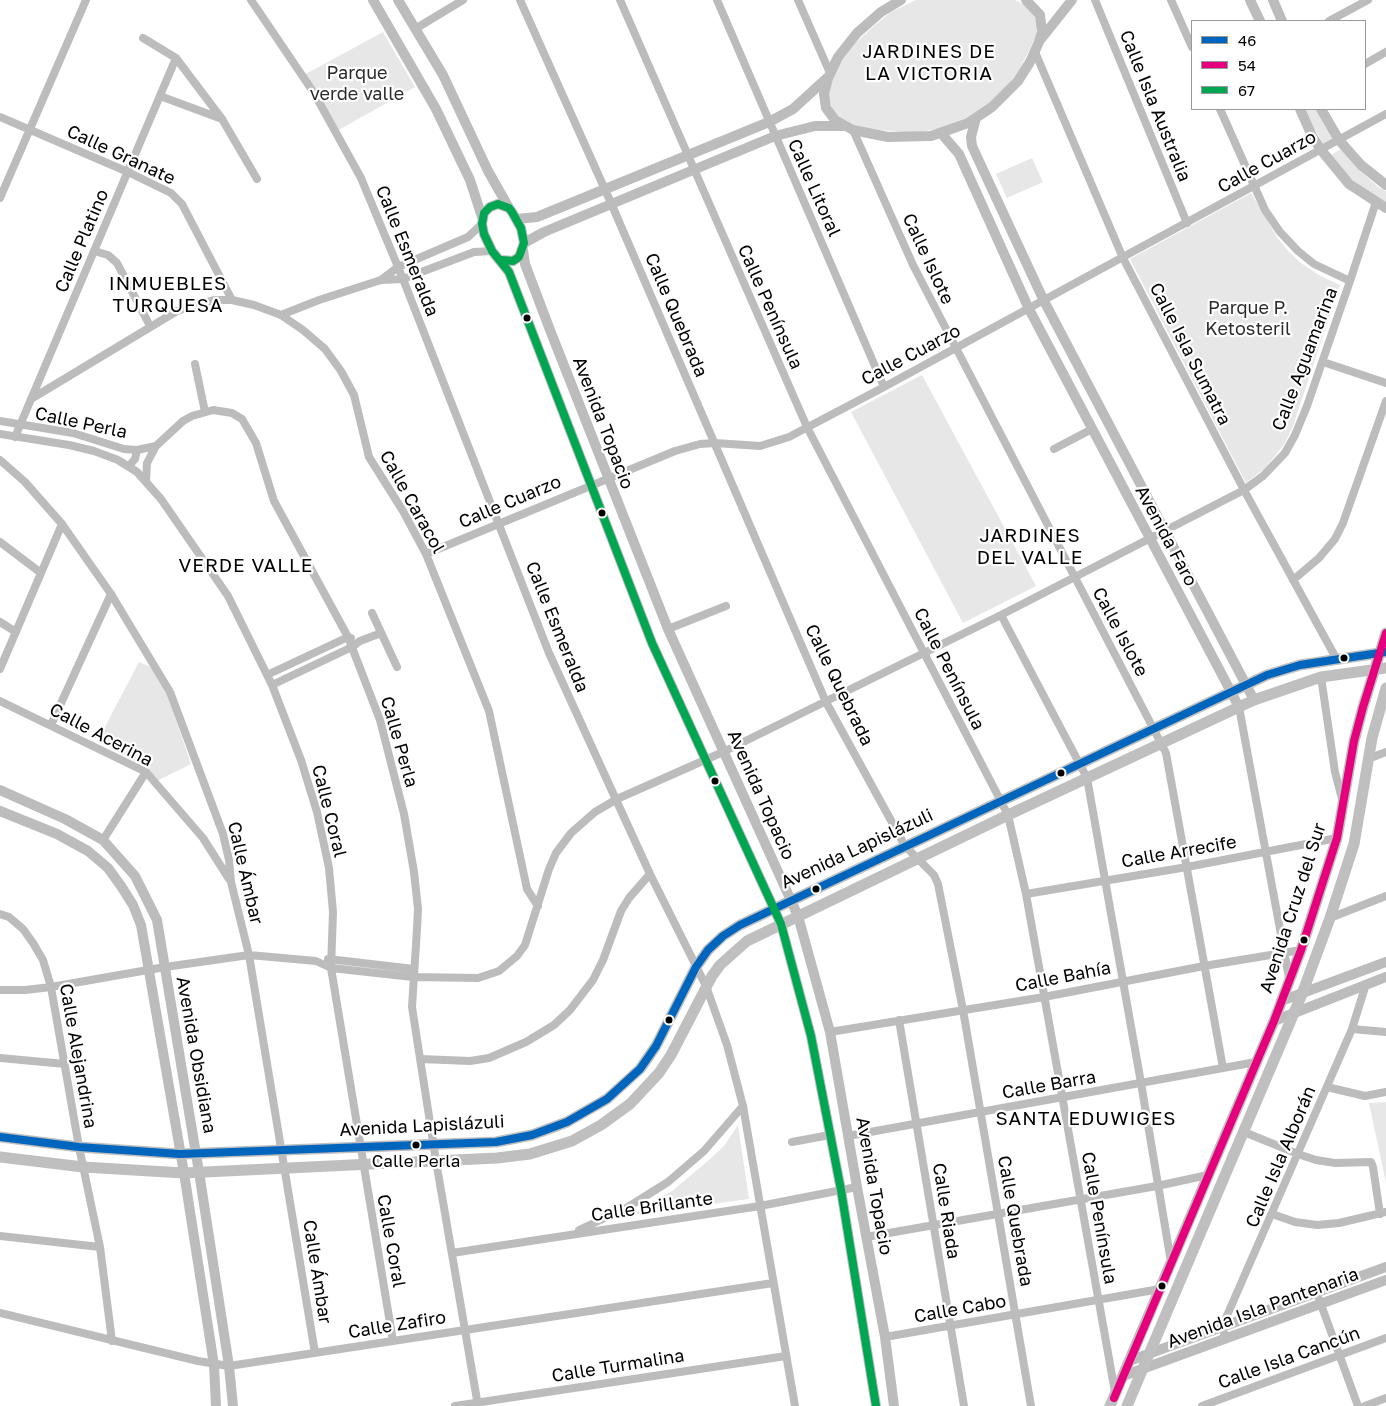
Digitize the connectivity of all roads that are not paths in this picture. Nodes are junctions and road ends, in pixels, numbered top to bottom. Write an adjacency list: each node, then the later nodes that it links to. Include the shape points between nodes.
1 (86, 0): 40 (street)
2 (251, 0): 65 (street, Calle Esmeralda, via 314,93 357,170)
3 (373, 0): 58 (street, via 436,109 470,180)
4 (398, 0): 22 (street)
5 (463, 0): 22 (street)
6 (520, 0): 51 (street, Calle Quebrada)
7 (620, 0): 45 (street, Calle Península)
8 (716, 0): 38 (street, Calle Litoral)
9 (798, 0): 29 (street)
10 (901, 0): 18 (street)
11 (1026, 0): 25 (street, via 1040,15 1042,32)
12 (1072, 0): 25 (street)
13 (1095, 0): 59 (street, Calle Isla Australia)
14 (1171, 0): 24 (street)
15 (1250, 0): 19 (street)
16 (1273, 0): 20 (street)
17 (1368, 0): 21 (street)
18 (888, 4): 29 (street, via 850,41)
19 (1260, 20)
20 (1282, 20)
21 (1331, 20)
22 (416, 29): 55 (street)
23 (143, 38): 27 (street)
24 (1191, 45)
25 (1037, 47): 36 (street, via 1010,90); 63 (street, Calle Isla Sumatra)
26 (1386, 52): 28 (street)
27 (176, 58): 30 (street, Calle Platino); 37 (street)
28 (1366, 63)
29 (829, 75): 38 (street, via 798,105); 39 (street, via 825,104 832,117)
30 (160, 96): 37 (street); 47 (street, Calle Platino)
31 (1220, 110): 50 (street)
32 (1300, 110): 44 (street)
33 (1322, 110): 43 (street)
34 (1386, 114): 43 (street, Calle Cuarzo)
35 (0, 117): 40 (street, Calle Granate)
36 (976, 118): 41 (street); 70 (street, Avenida Faro, via 972,146)
37 (222, 120): 48 (street)
38 (769, 122): 42 (street, Calle Litoral); 45 (street)
39 (849, 128): 41 (street, via 902,138); 42 (street, via 815,126); 74 (street, Calle Islote)
40 (30, 130): 47 (street, Calle Granate); 52 (street)
41 (941, 133): 71 (street, Avenida Faro, via 959,154)
42 (775, 136): 46 (street); 78 (street, Calle Litoral)
43 (1339, 140): 44 (street, Calle Cuarzo); 49 (street, via 1361,165)
44 (1321, 150): 50 (street, Calle Cuarzo); 53 (street, via 1349,184)
45 (687, 155): 46 (street, Calle Península); 51 (street)
46 (693, 170): 54 (street); 84 (street, Calle Península)
47 (128, 172): 62 (street, Calle Platino); 69 (street, Calle Granate, via 167,190 179,200)
48 (257, 179)
49 (1386, 185)
50 (1254, 186): 59 (street, Calle Cuarzo); 68 (street, via 1280,232 1314,264)
51 (604, 188): 54 (street, Calle Quebrada); 57 (street, via 537,217)
52 (0, 198)
53 (1376, 202): 56 (street); 68 (street, Calle Aguamarina)
54 (611, 203): 60 (street, via 544,232); 88 (street, Calle Quebrada)
55 (509, 208): 57 (street); 58 (street, via 494,204 486,209)
56 (1386, 208)
57 (517, 219): 60 (street)
58 (482, 220): 61 (street, via 484,234); 65 (street, via 468,237)
59 (1187, 223): 63 (street, Calle Cuarzo)
60 (523, 246): 64 (street, via 519,257 513,261); 94 (street, Avenida Topacio, via 525,264)
61 (492, 250): 64 (street); 66 (street, via 474,252)
62 (94, 251): 73 (street, via 108,255 117,264); 79 (street, Calle Platino)
63 (1123, 258): 70 (street, Calle Cuarzo); 97 (street, Calle Isla Sumatra)
64 (501, 260): 96 (street, Avenida Topacio, via 509,272)
65 (398, 266): 66 (street, Calle Esmeralda); 67 (street)
66 (403, 279): 67 (street); 98 (street, Calle Esmeralda)
67 (381, 280): 72 (street)
68 (1350, 282): 75 (street, Calle Aguamarina)
69 (232, 300): 72 (street, Calle Caracol); 73 (street, Calle Caracol, via 195,304)
70 (1044, 301): 71 (street, Calle Cuarzo); 100 (street, Avenida Faro)
71 (1029, 309): 74 (street, Calle Cuarzo); 85 (street, Avenida Faro)
72 (281, 315): 103 (street, Calle Caracol, via 318,342 341,371 354,395 369,457)
73 (150, 326): 79 (street, Calle Caracol)
74 (955, 349): 78 (street, Calle Cuarzo); 105 (street, Calle Islote)
75 (1322, 362): 77 (street); 97 (street, Calle Aguamarina, via 1307,406 1285,453)
76 (195, 364): 81 (street)
77 (1386, 383)
78 (884, 387): 84 (street, Calle Cuarzo)
79 (31, 399): 83 (street, Calle Platino)
80 (1386, 401): 106 (street, via 1335,539)
81 (205, 412): 89 (street, Calle Perla, via 183,421); 116 (street, Calle Perla, via 232,413 249,429 274,501)
82 (0, 421): 83 (street, Calle Perla)
83 (20, 425): 87 (street, Calle Platino); 91 (street, Calle Perla, via 73,433)
84 (807, 427): 88 (street, Calle Cuarzo, via 789,437 760,446); 119 (street, Calle Península)
85 (1092, 429): 90 (street); 101 (street, Avenida Faro)
86 (0, 434): 87 (street, Calle Coral)
87 (15, 437): 93 (street, Calle Coral, via 83,447)
88 (715, 443): 94 (street, Calle Cuarzo, via 675,451); 134 (street, Calle Quebrada)
89 (156, 446): 91 (street, Calle Perla); 95 (street, Calle Perla, via 148,463)
90 (1054, 449)
91 (137, 450): 93 (street)
92 (0, 460): 99 (street, Calle Ámbar, via 25,482)
93 (129, 466): 95 (street, Calle Coral)
94 (607, 478): 96 (street, Calle Cuarzo); 112 (street, Avenida Topacio)
95 (146, 481): 126 (street, Calle Coral, via 228,596)
96 (592, 484): 98 (street, Calle Cuarzo); 142 (street, Avenida Topacio, via 652,643)
97 (1244, 490): 100 (street, Calle Aguamarina); 106 (street, Calle Isla Sumatra)
98 (498, 523): 103 (street, Calle Cuarzo); 147 (street, Calle Esmeralda, via 549,653)
99 (62, 524): 104 (street); 107 (street, Calle Ámbar)
100 (1164, 531): 101 (street, Calle Aguamarina); 128 (street, Avenida Faro)
101 (1149, 539): 105 (street, Calle Aguamarina); 131 (street, Avenida Faro)
102 (0, 542): 104 (street)
103 (426, 554): 164 (street, Calle Caracol, via 489,711 527,888)
104 (41, 573): 113 (street)
105 (1075, 577): 110 (street, Calle Aguamarina); 137 (street, Calle Islote)
106 (1293, 580): 121 (street, Calle Isla Sumatra)
107 (111, 594): 136 (street); 160 (street, Calle Ámbar, via 170,692 223,834)
108 (726, 606): 112 (street)
109 (372, 613): 114 (street)
110 (1001, 615): 119 (street, Calle Aguamarina); 143 (street)
111 (0, 622): 113 (street)
112 (668, 629): 139 (street, Avenida Topacio)
113 (16, 632): 124 (street)
114 (382, 633): 117 (street); 122 (street)
115 (1386, 633): 120 (main road, Avenida Cruz del Sur)
116 (348, 637): 117 (street); 118 (street, Calle Perla); 126 (street)
117 (360, 641): 118 (street)
118 (352, 647): 129 (street); 181 (street, Calle Perla, via 380,720 406,824 418,908)
119 (924, 653): 134 (street, Calle Aguamarina); 148 (street, Calle Península)
120 (1382, 653): 121 (main road, Avenida Lapislázuli); 125 (main road, Avenida Cruz del Sur)
121 (1337, 660): 128 (main road, Avenida Lapislázuli, via 1288,667)
122 (397, 667)
123 (1386, 668): 125 (main road, Avenida Lapislázuli)
124 (0, 669)
125 (1374, 671): 127 (main road, Avenida Lapislázuli); 149 (main road, Avenida Cruz del Sur, via 1354,741)
126 (267, 675): 129 (street, Calle Coral)
127 (1321, 677): 132 (main road, Avenida Lapislázuli); 149 (street)
128 (1246, 684): 131 (main road, Avenida Lapislázuli); 132 (street, Avenida Faro)
129 (272, 685): 173 (street, Calle Coral, via 317,812 332,894)
130 (1386, 688): 141 (main road, Avenida Cruz del Sur)
131 (1231, 692): 135 (street, Avenida Faro); 137 (main road, Avenida Lapislázuli)
132 (1254, 700): 135 (main road, Avenida Lapislázuli)
133 (0, 701): 136 (street, Calle Acerina)
134 (826, 702): 139 (street, Calle Aguamarina); 154 (street, Calle Quebrada)
135 (1239, 707): 138 (main road, Avenida Lapislázuli); 155 (street, Avenida Faro)
136 (52, 725): 144 (street, Calle Acerina)
137 (1154, 728): 138 (street, Calle Islote); 143 (main road, Avenida Lapislázuli)
138 (1161, 742): 145 (main road, Avenida Lapislázuli); 157 (street, Calle Islote, via 1168,758)
139 (723, 752): 142 (street, Calle Aguamarina); 163 (street, Avenida Topacio)
140 (1386, 752): 141 (street)
141 (1368, 759): 168 (main road, Avenida Cruz del Sur, via 1354,844)
142 (706, 760): 147 (street, Calle Aguamarina); 165 (street, Avenida Topacio)
143 (1080, 763): 145 (street); 148 (main road, Avenida Lapislázuli)
144 (146, 772): 153 (street); 160 (street, Calle Acerina, via 203,838)
145 (1087, 778): 151 (main road, Avenida Lapislázuli); 159 (street)
146 (0, 790): 153 (street, Avenida Obsidiana)
147 (617, 799): 158 (street, Calle Esmeralda); 164 (street, Calle Aguamarina, via 580,824 564,841 549,869)
148 (1001, 800): 151 (street, Calle Península); 154 (main road, Avenida Lapislázuli)
149 (1343, 804): 152 (main road, Avenida Cruz del Sur)
150 (0, 811): 180 (street, Avenida Obsidiana, via 74,843 108,868 133,905 141,925)
151 (1008, 814): 156 (main road, Avenida Lapislázuli); 161 (street, Calle Península)
152 (1337, 838): 155 (street, Calle Arrecife); 170 (main road, Avenida Cruz del Sur)
153 (103, 840): 177 (street, Avenida Obsidiana, via 136,876 148,898 157,920)
154 (906, 846): 156 (street, Calle Quebrada); 163 (main road, Avenida Lapislázuli)
155 (1267, 852): 157 (street, Calle Arrecife); 171 (street, Avenida Faro)
156 (917, 860): 167 (main road, Avenida Lapislázuli); 192 (street, Calle Quebrada, via 934,875 938,884)
157 (1187, 867): 159 (street, Calle Arrecife); 176 (street, Calle Islote)
158 (650, 874): 178 (street, Calle Esmeralda); 200 (street, via 621,911 593,980 554,1025 489,1058 462,1061)
159 (1106, 880): 161 (street, Calle Arrecife); 184 (street)
160 (231, 882): 172 (street, Calle Ámbar)
161 (1026, 894): 190 (street, Calle Península)
162 (1386, 896): 168 (street)
163 (790, 900): 165 (main road, Avenida Lapislázuli); 167 (street, Avenida Topacio)
164 (538, 906): 181 (street, Calle Aguamarina, via 518,956 499,970 478,978)
165 (774, 908): 169 (street, Avenida Topacio); 178 (main road, Avenida Lapislázuli, via 723,936)
166 (0, 914): 187 (street, Calle Alejandrina, via 23,929 33,943 43,960)
167 (798, 916): 169 (main road, Avenida Lapislázuli); 197 (street, Avenida Topacio)
168 (1330, 918): 189 (main road, Avenida Cruz del Sur)
169 (782, 924): 186 (main road, Avenida Lapislázuli, via 747,941 720,965); 212 (street, Avenida Topacio, via 811,1036)
170 (1301, 950): 171 (street, Calle Bahía); 183 (main road, Avenida Cruz del Sur)
171 (1285, 952): 176 (street, Calle Bahía); 183 (street, Avenida Faro)
172 (249, 955): 174 (street, Calle Aguamarina); 177 (street, Calle Aguamarina); 219 (street, Calle Ámbar)
173 (331, 958): 174 (street, Calle Aguamarina); 179 (street, Calle Coral); 181 (street, Calle Aguamarina)
174 (316, 962): 179 (street, Calle Aguamarina)
175 (1386, 962): 189 (street)
176 (1204, 966): 184 (street, Calle Bahía); 203 (street, Calle Islote)
177 (164, 967): 180 (street, Calle Aguamarina); 220 (street, Avenida Obsidiana)
178 (696, 967): 186 (street, Calle Esmeralda); 216 (main road, Avenida Lapislázuli, via 656,1046 640,1069 594,1108 567,1122 514,1139)
179 (331, 968): 181 (street, Calle Aguamarina); 218 (street, Calle Coral)
180 (148, 970): 187 (street, Calle Aguamarina); 221 (street, Avenida Obsidiana)
181 (414, 973): 200 (street, Calle Perla, via 412,1007)
182 (1386, 977): 185 (street)
183 (1290, 980): 191 (main road, Avenida Cruz del Sur)
184 (1123, 981): 190 (street, Calle Bahía); 204 (street)
185 (1366, 984): 193 (street); 196 (street, Calle Isla Alborán)
186 (706, 986): 208 (street, Calle Esmeralda, via 727,1045); 224 (main road, Avenida Lapislázuli, via 659,1073 630,1104 601,1125 572,1141 530,1154)
187 (51, 987): 188 (street, Calle Aguamarina); 202 (street, Calle Alejandrina)
188 (0, 990)
189 (1302, 994): 191 (street); 193 (main road, Avenida Cruz del Sur)
190 (1044, 996): 192 (street, Calle Bahía); 207 (street, Calle Península)
191 (1281, 1001): 195 (main road, Avenida Cruz del Sur)
192 (963, 1010): 194 (street, Calle Bahía); 209 (street, Calle Quebrada)
193 (1294, 1013): 195 (street); 211 (main road, Avenida Cruz del Sur)
194 (899, 1020): 197 (street, Calle Bahía); 210 (street, Calle Riada)
195 (1274, 1021): 201 (main road, Avenida Cruz del Sur)
196 (1352, 1029): 198 (street); 205 (street, Calle Isla Alborán)
197 (830, 1032): 213 (street, Avenida Topacio)
198 (1386, 1032)
199 (0, 1058): 202 (street)
200 (420, 1059): 216 (street, Calle Perla)
201 (1256, 1062): 203 (street, Calle Barra); 230 (main road, Avenida Cruz del Sur)
202 (65, 1064): 217 (street, Calle Alejandrina)
203 (1222, 1068): 204 (street, Calle Barra)
204 (1141, 1084): 207 (street, Calle Barra); 231 (street)
205 (1327, 1087): 206 (street, via 1365,1096); 222 (street, Calle Isla Alborán)
206 (1386, 1092)
207 (1062, 1098): 209 (street, Calle Barra); 234 (street, Calle Península)
208 (743, 1106): 235 (street, Calle Esmeralda); 240 (street, via 704,1151 668,1182 628,1207)
209 (981, 1112): 210 (street, Calle Barra); 236 (street, Calle Quebrada)
210 (916, 1124): 213 (street, Calle Barra); 239 (street, Calle Riada)
211 (1244, 1132): 222 (street); 264 (main road, Avenida Cruz del Sur)
212 (830, 1135): 215 (street); 233 (street, Avenida Topacio)
213 (848, 1136): 232 (street, Avenida Topacio)
214 (0, 1137): 217 (main road, Avenida Lapislázuli)
215 (792, 1142)
216 (433, 1144): 218 (main road, Avenida Lapislázuli); 224 (street, Calle Perla)
217 (79, 1147): 221 (main road, Avenida Lapislázuli); 226 (street, Calle Alejandrina)
218 (360, 1147): 219 (main road, Avenida Lapislázuli); 225 (street, Calle Coral)
219 (281, 1150): 220 (main road, Avenida Lapislázuli); 227 (street, Calle Ámbar)
220 (196, 1153): 221 (main road, Avenida Lapislázuli); 228 (street, Avenida Obsidiana)
221 (180, 1154): 229 (street, Avenida Obsidiana)
222 (1298, 1154): 237 (street, via 1335,1163 1371,1162); 238 (street, Calle Isla Alborán)
223 (0, 1157): 226 (main road, Avenida Lapislázuli)
224 (436, 1161): 225 (main road, Avenida Lapislázuli); 244 (street, Calle Perla)
225 (363, 1164): 227 (main road, Avenida Lapislázuli); 262 (street, Calle Coral)
226 (83, 1167): 229 (main road, Avenida Lapislázuli); 243 (street, Calle Alejandrina)
227 (284, 1168): 228 (main road, Avenida Lapislázuli); 263 (street, Calle Ámbar)
228 (199, 1172): 229 (main road, Avenida Lapislázuli); 269 (street, Avenida Obsidiana)
229 (184, 1173): 268 (street, Avenida Obsidiana)
230 (1208, 1175): 231 (street); 245 (main road, Avenida Cruz del Sur)
231 (1157, 1186): 234 (street); 245 (street)
232 (857, 1187): 233 (street, Calle Brillante); 242 (street, Avenida Topacio)
233 (841, 1190): 235 (street, Calle Brillante); 279 (street, Avenida Topacio)
234 (1080, 1199): 236 (street); 251 (street, Calle Península)
235 (760, 1206): 240 (street, Calle Brillante); 248 (street, Calle Esmeralda)
236 (998, 1213): 239 (street); 254 (street, Calle Quebrada)
237 (1383, 1213): 238 (street, via 1317,1225)
238 (1272, 1214): 256 (street, Calle Isla Alborán)
239 (934, 1225): 242 (street); 255 (street, Calle Riada)
240 (570, 1234): 244 (street, Calle Brillante)
241 (0, 1236): 243 (street)
242 (866, 1236): 258 (street, Avenida Topacio)
243 (100, 1247): 261 (street, Calle Alejandrina)
244 (452, 1253): 257 (street, Calle Perla)
245 (1171, 1262): 249 (main road, Avenida Cruz del Sur)
246 (1386, 1267): 250 (street, Avenida Isla Pantenaria)
247 (1386, 1280): 252 (street, Avenida Isla Pantenaria)
248 (773, 1283): 257 (street, Calle Zafiro); 266 (street, Calle Esmeralda)
249 (1160, 1289): 251 (street, Calle Cabo); 267 (main road, Avenida Cruz del Sur)
250 (1317, 1292): 252 (street); 256 (street, Avenida Isla Pantenaria)
251 (1098, 1300): 254 (street, Calle Cabo); 272 (street, Calle Península)
252 (1321, 1304): 260 (street, Avenida Isla Pantenaria); 265 (street)
253 (0, 1313): 261 (street, Calle Zafiro)
254 (1016, 1314): 255 (street, Calle Cabo); 282 (street, Calle Quebrada)
255 (950, 1326): 258 (street, Calle Cabo); 281 (street, Calle Riada)
256 (1222, 1327): 260 (street); 264 (street, Avenida Isla Pantenaria)
257 (465, 1330): 262 (street, Calle Zafiro); 274 (street, Calle Perla)
258 (885, 1337): 280 (street, Avenida Topacio)
259 (1386, 1338): 265 (street, Calle Isla Cancún)
260 (1226, 1339): 270 (street, Avenida Isla Pantenaria)
261 (112, 1341): 268 (street, Calle Zafiro)
262 (392, 1341): 263 (street, Calle Zafiro)
263 (315, 1353): 269 (street, Calle Zafiro)
264 (1149, 1354): 267 (street, Avenida Isla Pantenaria); 270 (main road, Avenida Cruz del Sur)
265 (1340, 1355): 285 (street, Calle Isla Cancún); 286 (street)
266 (786, 1356): 274 (street, Calle Turmalina); 278 (street, Calle Esmeralda)
267 (1129, 1361): 271 (main road, Avenida Cruz del Sur)
268 (214, 1365): 269 (street, Calle Zafiro); 275 (street, Avenida Obsidiana)
269 (229, 1366): 276 (street, Avenida Obsidiana)
270 (1143, 1369): 271 (street, Avenida Isla Pantenaria); 284 (main road, Avenida Cruz del Sur)
271 (1123, 1376): 272 (main road, Avenida Cruz del Sur)
272 (1115, 1394): 283 (main road, Avenida Cruz del Sur)
273 (1386, 1398): 287 (street)
274 (478, 1404): 277 (street, Calle Turmalina)
275 (216, 1406)
276 (233, 1406)
277 (455, 1406)
278 (795, 1406)
279 (876, 1406)
280 (894, 1406)
281 (964, 1406)
282 (1031, 1406)
283 (1110, 1406)
284 (1127, 1406)
285 (1202, 1406)
286 (1358, 1406)
287 (1365, 1406)

